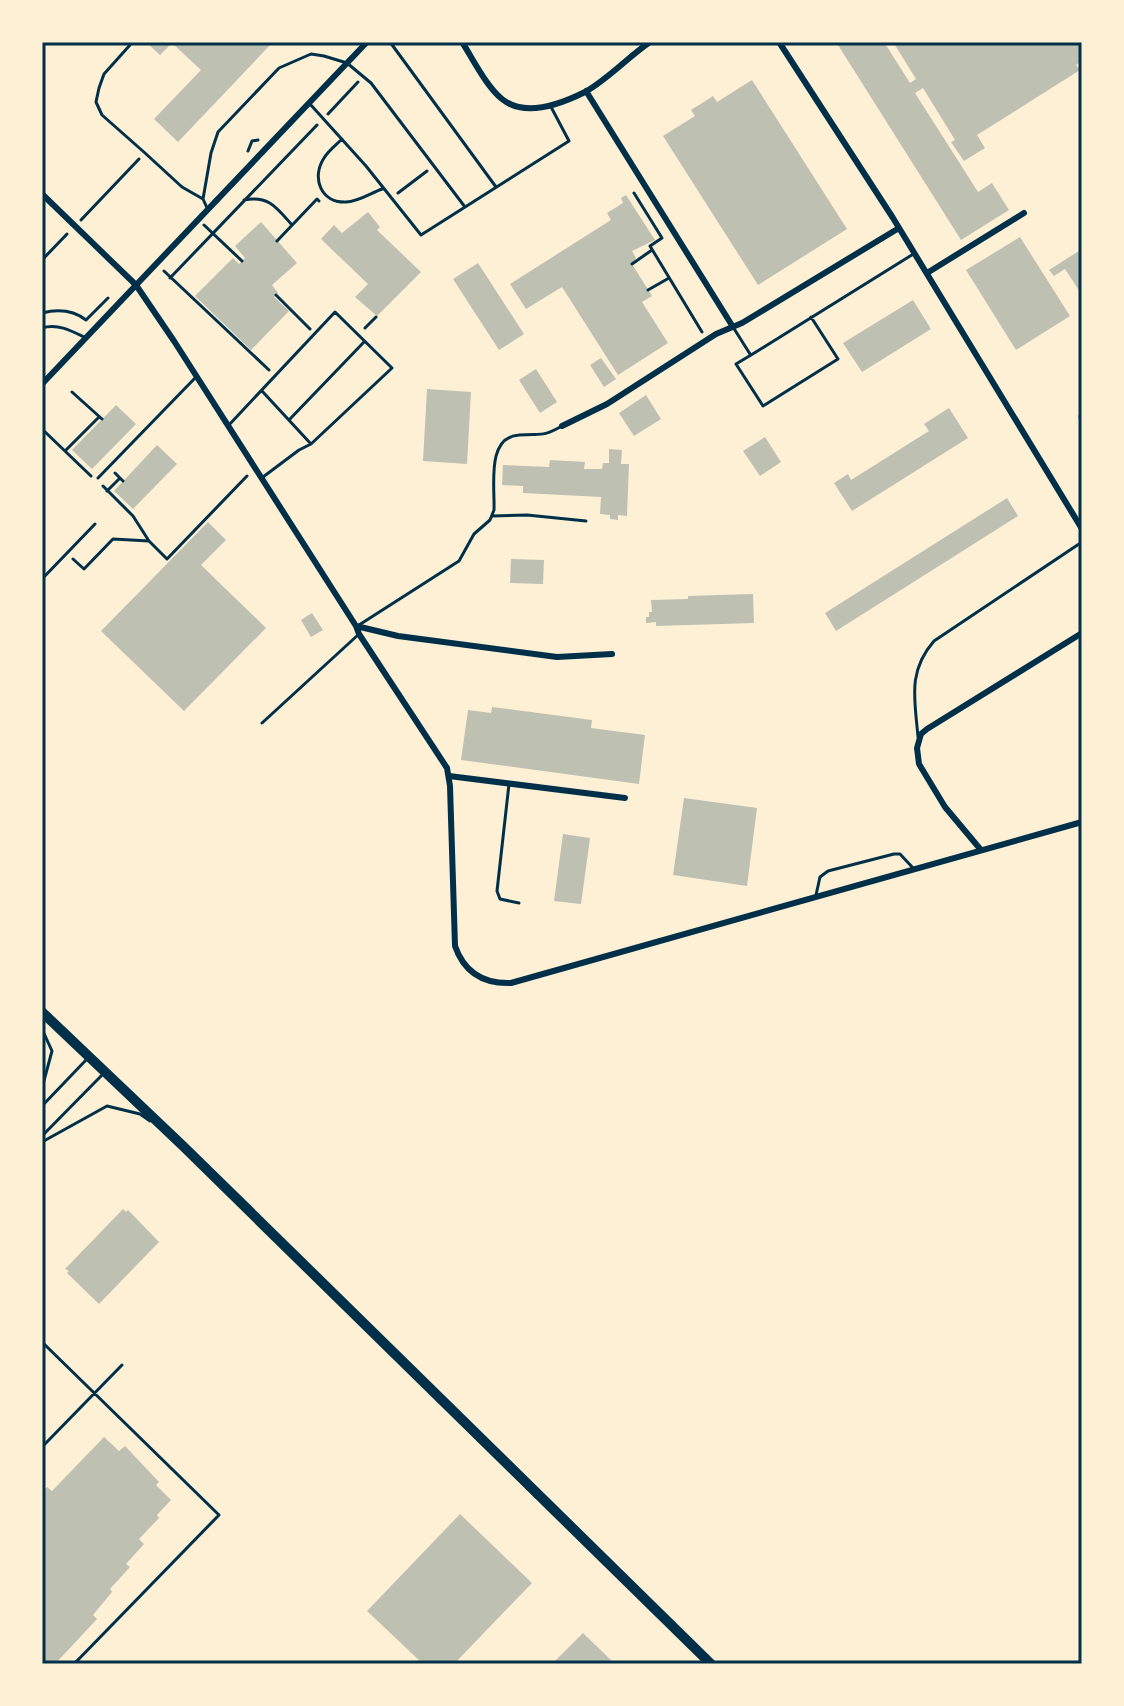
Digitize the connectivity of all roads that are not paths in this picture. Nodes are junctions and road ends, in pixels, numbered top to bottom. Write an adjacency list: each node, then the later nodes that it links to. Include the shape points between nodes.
1 (367, 42): 7 (street)
2 (390, 42): 12 (lane)
3 (462, 42): 10 (street, via 502,99 529,109)
4 (779, 42): 19 (street)
5 (648, 43): 8 (street)
6 (130, 45): 15 (lane, via 104,74 96,102 102,115 182,187)
7 (347, 63): 9 (street); 15 (lane, via 311,54 279,68 218,132); 16 (lane, via 371,83)
8 (586, 91): 10 (street); 24 (street)
9 (309, 103): 11 (lane); 17 (street)
10 (550, 105): 12 (lane, via 569,141)
11 (342, 139): 13 (lane); 13 (lane, via 317,173 320,190 331,200 348,202)
12 (496, 187): 16 (lane)
13 (384, 188): 16 (lane, via 421,235)
14 (42, 194): 22 (street)
15 (203, 199): 17 (lane)
16 (465, 207)
17 (208, 210): 22 (street)
18 (1024, 213): 21 (street)
19 (899, 228): 20 (street); 24 (street)
20 (915, 253): 21 (street); 23 (lane)
21 (927, 273): 41 (street)
22 (136, 285): 26 (street); 29 (street)
23 (811, 317): 28 (lane); 28 (lane, via 838,359 763,406 736,364)
24 (733, 327): 28 (lane); 34 (street)
25 (42, 328): 26 (lane, via 65,328)
26 (86, 338): 30 (street)
27 (365, 342): 31 (lane, via 335,312); 32 (lane); 35 (lane, via 392,368)
28 (751, 355)
29 (197, 376): 33 (street); 36 (lane)
30 (42, 384)
31 (261, 390): 32 (lane); 33 (lane)
32 (289, 420): 35 (lane)
33 (228, 426): 37 (street)
34 (562, 426): 38 (lane, via 546,434 510,435 501,442 495,455)
35 (311, 444): 37 (lane)
36 (98, 478)
37 (261, 478): 44 (street)
38 (492, 516): 39 (lane); 44 (lane, via 459,561)
39 (586, 521)
40 (95, 524): 43 (lane)
41 (1082, 529)
42 (1082, 542): 49 (lane, via 928,648 914,684)
43 (42, 579)
44 (356, 626): 46 (street); 47 (street, via 557,657)
45 (1082, 633): 49 (street, via 927,729)
46 (359, 634): 48 (lane); 50 (street)
47 (612, 654)
48 (262, 723)
49 (919, 741): 54 (street, via 919,764 945,807)
50 (449, 776): 51 (street); 56 (street, via 455,946 476,976 511,983)
51 (509, 784): 52 (street); 57 (lane, via 497,891 500,899)
52 (625, 798)
53 (1082, 822): 54 (street)
54 (981, 850): 55 (street)
55 (914, 869): 56 (street); 56 (lane, via 894,854 828,871 820,877)
56 (816, 898)
57 (519, 903)
58 (42, 1012): 60 (main road)
59 (42, 1029): 62 (lane, via 52,1051)
60 (88, 1057): 61 (main road); 63 (lane)
61 (105, 1073): 64 (lane); 66 (main road)
62 (42, 1088)
63 (42, 1106)
64 (42, 1136)
65 (42, 1142): 66 (lane, via 107,1106 140,1114)
66 (183, 1146): 72 (main road)
67 (42, 1342): 69 (lane)
68 (122, 1365): 69 (lane)
69 (95, 1393): 70 (lane); 71 (lane, via 219,1515)
70 (42, 1447)
71 (74, 1664)
72 (711, 1664)

